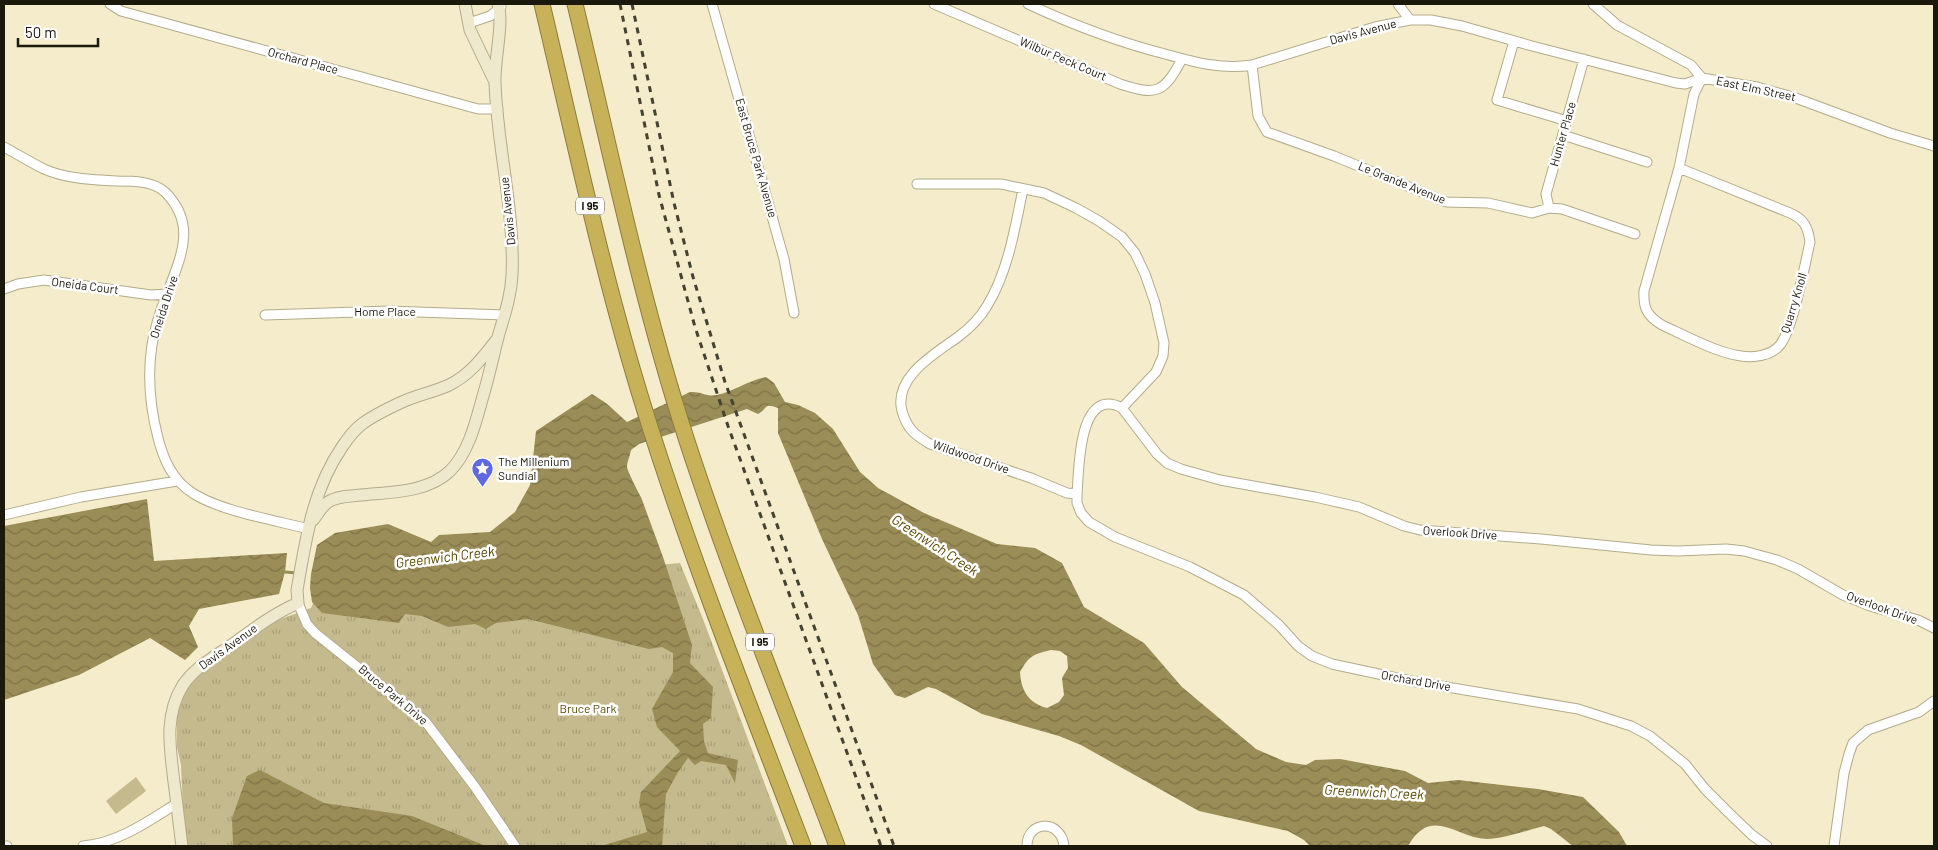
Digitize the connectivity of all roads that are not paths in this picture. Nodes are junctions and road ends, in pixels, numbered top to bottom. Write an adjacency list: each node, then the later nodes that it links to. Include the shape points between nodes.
1 (110, 4): 19 (street, Orchard Place, via 129,13 478,109)
2 (465, 4): 12 (main road, Davis Avenue)
3 (542, 4): 48 (highway, I 95, via 605,266 656,447)
4 (575, 4): 49 (highway, I 95, via 641,280 686,437)
5 (712, 4): 32 (street, East Bruce Park Avenue, via 784,259)
6 (934, 4): 14 (street, Wilbur Peck Court, via 1141,91 1161,88 1172,78)
7 (1028, 4): 14 (street, Davis Avenue, via 1114,40)
8 (1398, 4): 11 (street)
9 (1593, 4): 17 (street, East Elm Street, via 1617,25 1691,65)
10 (500, 5): 12 (street, Davis Avenue, via 490,16); 18 (main road, Davis Avenue)
11 (1410, 20): 13 (street, Davis Avenue, via 1443,21); 16 (street, Davis Avenue, via 1375,27)
12 (468, 23): 18 (main road, Davis Avenue)
13 (1514, 41): 15 (street, Davis Avenue); 20 (street, via 1497,100)
14 (1182, 59): 16 (street, Davis Avenue, via 1235,68)
15 (1584, 59): 17 (street, Davis Avenue, via 1676,83 1685,84); 20 (street, Hunter Place)
16 (1252, 65): 28 (street, Le Grande Avenue, via 1258,116 1267,132 1446,202 1488,203 1532,213)
17 (1702, 78): 22 (street, East Elm Street, via 1793,97); 25 (street, Quarry Knoll, via 1694,94)
18 (495, 82): 19 (main road, Davis Avenue)
19 (498, 109): 34 (main road, Davis Avenue, via 512,261 511,291)
20 (1567, 121): 21 (street, Hunter Place)
21 (1563, 135): 24 (street); 28 (street, Hunter Place, via 1546,194)
22 (1934, 146)
23 (4, 147): 31 (street, Oneida Drive, via 44,169 61,174 139,182 164,191 182,222 184,238 179,263)
24 (1647, 162)
25 (1679, 168): 25 (street, Quarry Knoll, via 1644,291 1645,310 1662,325 1739,356 1761,356 1780,345 1789,326 1810,242 1808,230 1799,217)
26 (917, 184): 27 (street, via 1000,184)
27 (1023, 190): 36 (street, via 1058,198 1099,221 1122,237 1135,253 1145,274 1162,330 1163,356 1156,372); 38 (street, Wildwood Drive, via 1002,272 988,305 970,328 940,347 907,380 901,407 909,429 930,444)
28 (1549, 208): 29 (street, Le Grande Avenue, via 1562,209)
29 (1635, 234)
30 (4, 289): 31 (street, Oneida Court, via 44,280 151,295)
31 (166, 294): 37 (street, Oneida Drive, via 156,325 149,380 150,403 166,464)
32 (794, 313)
33 (265, 315): 34 (street, Home Place, via 389,311)
34 (505, 315): 35 (main road, Davis Avenue)
35 (498, 338): 40 (main road, Davis Avenue, via 466,374 450,385 402,402 361,424 327,470 314,502); 40 (main road, Davis Avenue, via 493,366 470,437 462,456 450,471 423,486 335,499 321,509)
36 (1122, 408): 38 (street, via 1107,404 1092,413 1086,422); 42 (street, Overlook Drive, via 1167,463 1198,474 1332,500 1420,530 1678,552 1744,550 1798,569 1870,606)
37 (177, 482): 39 (street, via 81,497); 40 (street, Oneida Drive, via 205,500 234,510)
38 (1077, 494): 52 (street, Orchard Drive, via 1081,513 1089,522 1244,595 1312,656 1332,664 1411,681 1578,709 1631,726 1650,736 1685,764 1730,814)
39 (4, 515)
40 (310, 526): 41 (main road, Davis Avenue, via 297,590)
41 (298, 603): 44 (main road, Davis Avenue, via 270,617 196,670 184,684 175,701 169,735); 47 (street, Bruce Park Drive, via 307,624 315,633 425,721)
42 (1934, 628)
43 (1934, 701): 53 (street, via 1919,712 1868,730 1853,743 1844,774)
44 (176, 804): 45 (street, via 120,836); 46 (main road, Davis Avenue)
45 (83, 846)
46 (182, 846)
47 (515, 846)
48 (803, 846)
49 (837, 846)
50 (1028, 846): 51 (street, via 1032,832 1048,826 1058,830)
51 (1064, 846)
52 (1767, 846)
53 (1834, 846)

